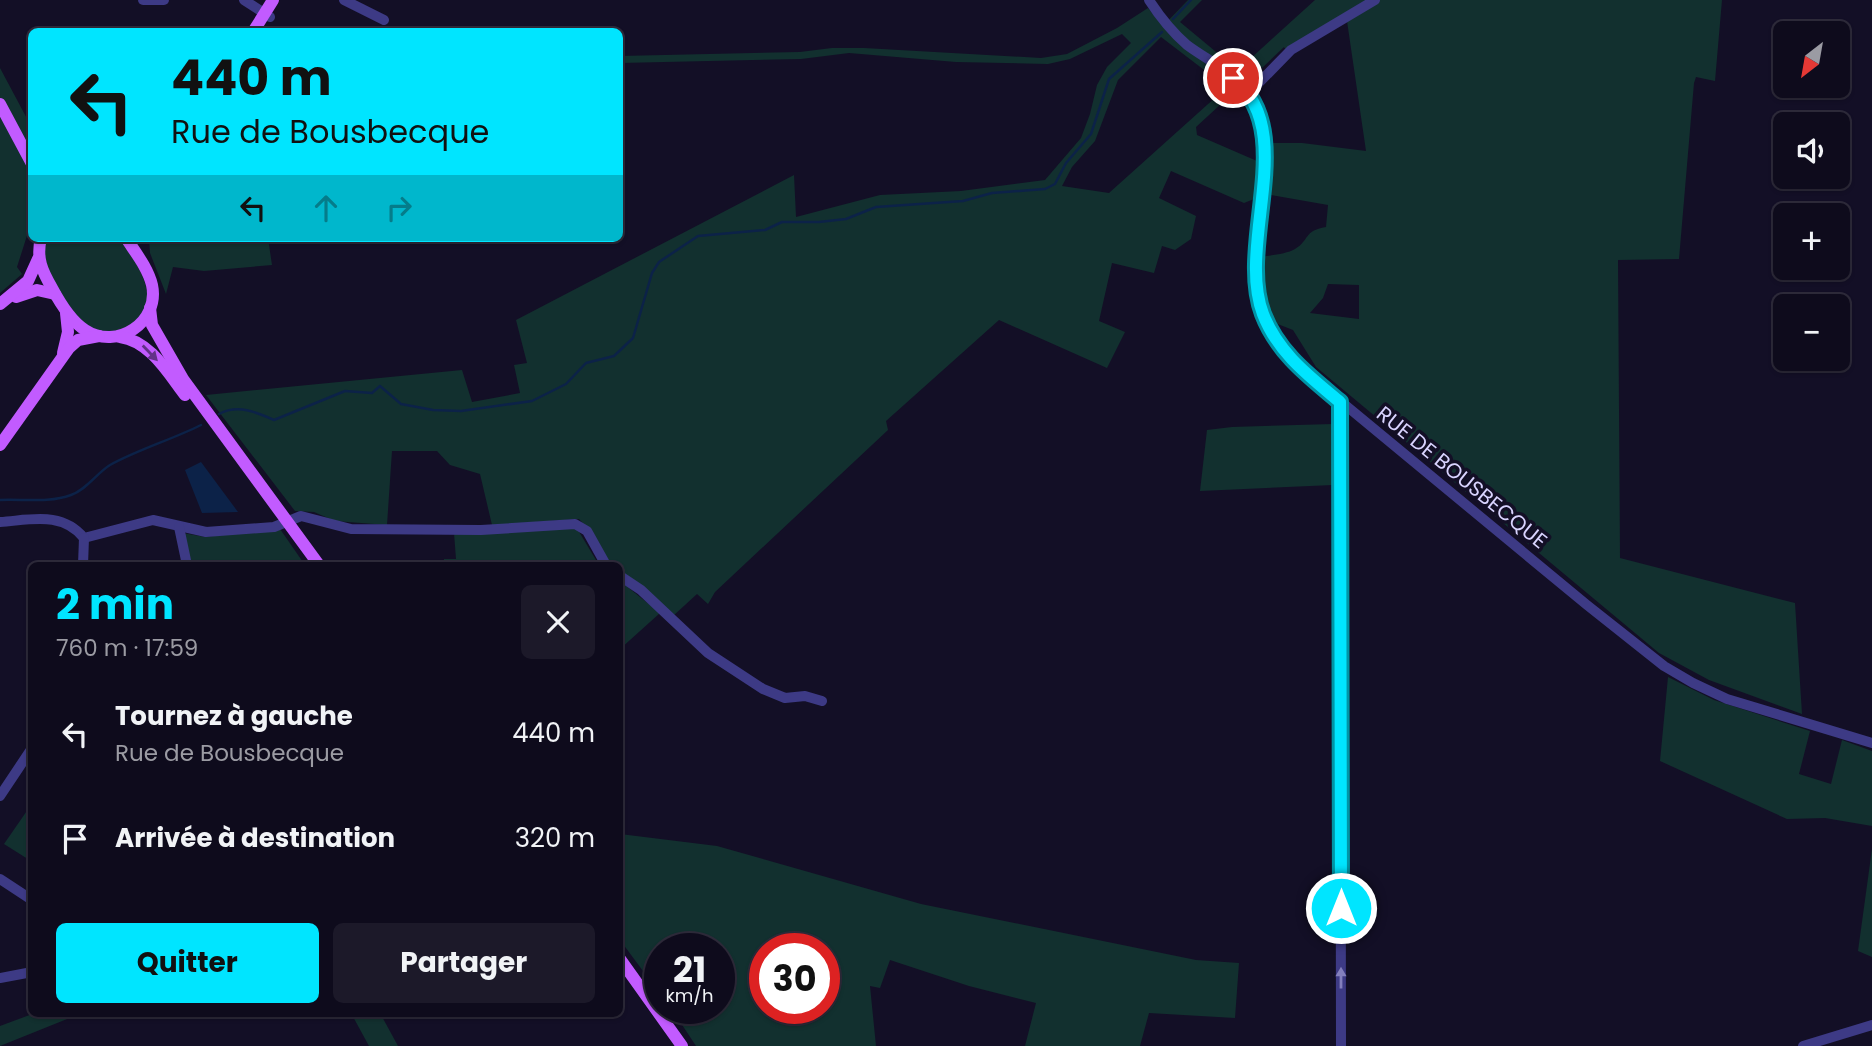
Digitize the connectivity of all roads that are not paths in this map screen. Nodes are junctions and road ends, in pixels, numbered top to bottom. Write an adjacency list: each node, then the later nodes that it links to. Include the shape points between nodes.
1 (143, 0): 2 (street)
2 (164, 0)
3 (244, 0): 9 (street)
4 (273, 0): 9 (main road)
5 (281, 0): 9 (main road)
6 (344, 0): 10 (street)
7 (1149, 0): 13 (street, RUE DE BOUSBECQUE, via 1177,36)
8 (1375, 0): 13 (street, via 1291,50)
9 (267, 15): 11 (main road); 12 (main road)
10 (384, 20)
11 (256, 28)
12 (262, 28)
13 (1249, 93): 28 (street, RUE DE BOUSBECQUE, via 1259,116 1265,151 1254,272 1260,305 1288,356)
14 (0, 104): 15 (main road)
15 (28, 155)
16 (40, 242): 20 (main road)
17 (128, 242): 19 (main road)
18 (137, 242): 19 (main road)
19 (136, 254): 23 (main road, via 151,282)
20 (38, 258): 21 (main road); 22 (main road, via 28,281)
21 (58, 299): 22 (main road, via 37,290); 24 (main road, via 80,327); 26 (main road, via 68,332)
22 (0, 304)
23 (150, 309): 25 (main road, via 137,327); 31 (main road, via 152,325 176,368)
24 (99, 336): 25 (main road); 26 (main road, via 76,341)
25 (116, 337): 31 (main road, one-way to 31, via 138,342 152,355)
26 (56, 366): 27 (main road)
27 (46, 381): 29 (main road); 30 (main road)
28 (1340, 402): 42 (street, RUE DE BOUSBECQUE, via 1664,666 1727,699); 52 (street, one-way to 28)
29 (0, 445)
30 (0, 456)
31 (273, 505): 33 (main road)
32 (0, 522): 35 (street, via 57,519)
33 (286, 522): 34 (street, via 223,532); 38 (main road); 39 (street, via 301,516 351,528 467,530 575,524 587,531)
34 (179, 527): 35 (street, via 149,520); 37 (street)
35 (84, 538): 36 (street)
36 (83, 562)
37 (186, 562)
38 (317, 562)
39 (604, 562)
40 (623, 578): 41 (street, via 708,653 763,689 785,698 805,696)
41 (822, 701)
42 (1872, 743)
43 (28, 754): 44 (street)
44 (0, 796)
45 (0, 879): 46 (street)
46 (28, 897)
47 (623, 963): 51 (main road)
48 (28, 973): 49 (street)
49 (0, 978)
50 (1872, 1025): 53 (street)
51 (682, 1046)
52 (1341, 1046)
53 (1802, 1046)

